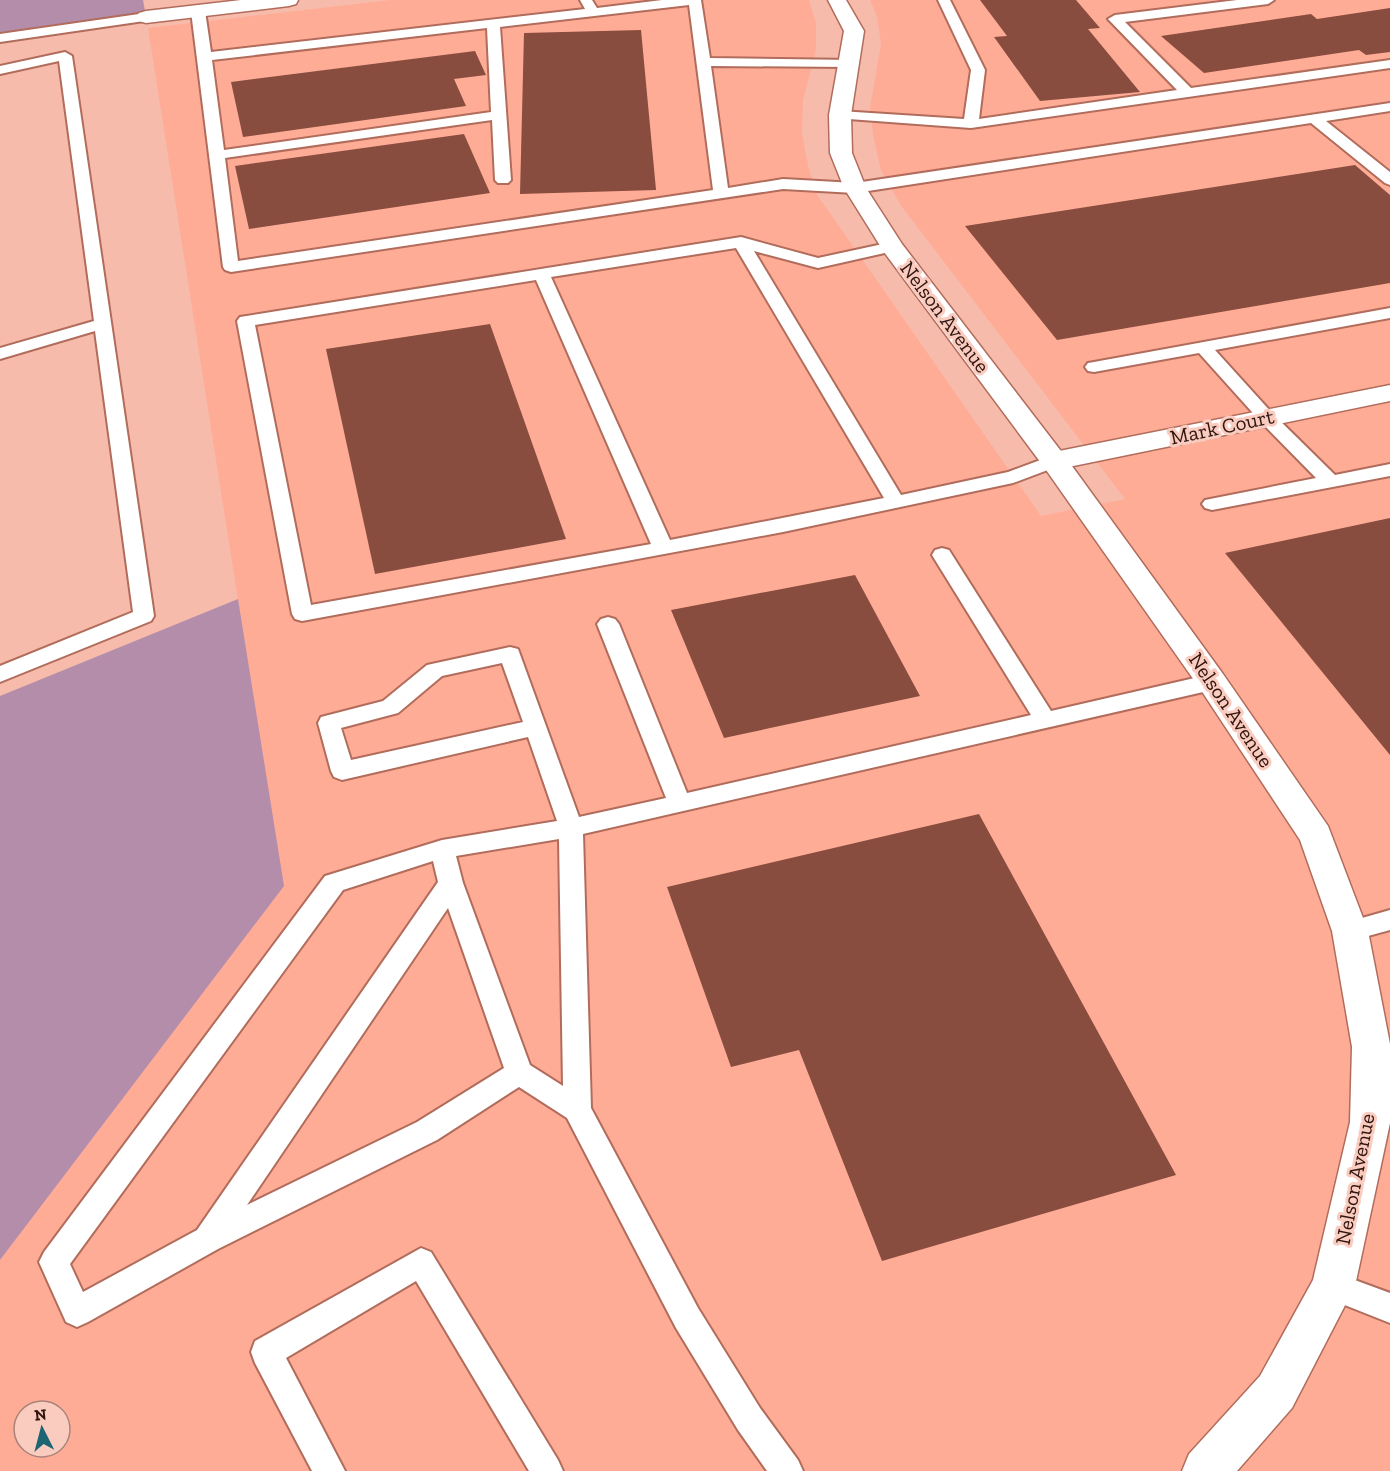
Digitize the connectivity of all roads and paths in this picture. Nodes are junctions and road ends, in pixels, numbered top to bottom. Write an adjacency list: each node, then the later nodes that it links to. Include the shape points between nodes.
1 (289, 0): 6 (street)
2 (837, 0): 12 (street, Nelson Avenue, via 854,31)
3 (944, 0): 20 (lane, via 978,70)
4 (1268, 0): 15 (lane, via 1114,19)
5 (589, 6): 8 (lane); 11 (lane, via 694,0)
6 (198, 11): 7 (street); 10 (lane)
7 (146, 17): 9 (lane)
8 (493, 24): 10 (lane); 17 (lane)
9 (0, 38)
10 (205, 57): 21 (lane)
11 (703, 62): 12 (lane); 25 (lane)
12 (849, 63): 18 (street, Nelson Avenue)
13 (1390, 64): 15 (lane)
14 (0, 70): 30 (lane, via 64,56)
15 (1188, 93): 20 (lane)
16 (1389, 109): 19 (lane)
17 (499, 115): 21 (lane); 22 (lane)
18 (840, 115): 20 (lane); 24 (street, Nelson Avenue, via 841,153)
19 (1315, 119): 23 (lane); 24 (lane)
20 (971, 123)
21 (217, 155): 25 (lane, via 231,267)
22 (503, 180)
23 (1390, 180)
24 (855, 188): 25 (lane, via 783,184); 27 (street, Nelson Avenue)
25 (721, 194)
26 (741, 242): 27 (lane, via 818,263); 28 (lane); 39 (lane)
27 (892, 247): 36 (street, Nelson Avenue)
28 (543, 274): 41 (lane); 41 (lane, via 246,321 302,614)
29 (1390, 314): 31 (lane)
30 (102, 324): 32 (lane); 44 (lane, via 144,616)
31 (1203, 347): 33 (lane); 35 (lane)
32 (0, 354)
33 (1094, 367)
34 (1390, 393): 35 (street, Mark Court)
35 (1267, 418): 36 (street, Mark Court); 38 (lane)
36 (1054, 461): 39 (lane, via 1013,477); 45 (street, Nelson Avenue)
37 (1390, 470): 38 (lane)
38 (1330, 481): 40 (lane)
39 (896, 502): 41 (lane)
40 (1212, 504)
41 (663, 548)
42 (942, 555): 46 (lane)
43 (608, 624): 48 (lane)
44 (0, 674)
45 (1212, 682): 46 (lane); 53 (street, Nelson Avenue, via 1316,836)
46 (1045, 720): 48 (lane)
47 (535, 727): 47 (lane, via 510,654 435,670 390,707 329,723 342,771); 49 (lane)
48 (680, 804): 49 (lane)
49 (571, 828): 50 (lane); 56 (lane)
50 (442, 849): 51 (lane); 57 (lane, via 334,883 54,1262 77,1312)
51 (451, 883): 55 (lane); 57 (lane)
52 (1390, 920): 53 (lane)
53 (1350, 931): 54 (street, Nelson Avenue)
54 (1381, 1050): 58 (street, Nelson Avenue, via 1370,1122)
55 (519, 1073): 56 (lane); 57 (lane, via 427,1131)
56 (578, 1109): 62 (lane, via 687,1318 749,1419)
57 (208, 1239)
58 (1333, 1286): 59 (lane); 63 (street, Nelson Avenue, via 1276,1392)
59 (1390, 1308)
60 (329, 1471): 61 (lane, via 266,1352 421,1262)
61 (547, 1471)
62 (787, 1471)
63 (1206, 1471)

